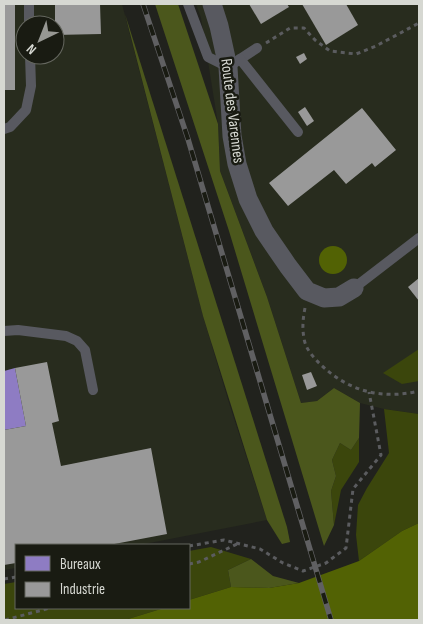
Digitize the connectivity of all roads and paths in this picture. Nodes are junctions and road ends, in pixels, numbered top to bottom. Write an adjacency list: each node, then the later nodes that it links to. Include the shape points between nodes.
1 (188, 4): 5 (lane, via 208,56)
2 (212, 4): 5 (street, Route des Varennes)
3 (419, 23): 4 (path, via 356,54 330,51 304,28 290,28)
4 (257, 48): 5 (lane)
5 (234, 63): 8 (lane); 11 (street, Route des Varennes, via 232,136 248,199 264,232)
6 (30, 65): 7 (lane, via 26,110)
7 (4, 129)
8 (298, 132)
9 (419, 238): 10 (lane)
10 (354, 288): 11 (street, via 339,297 324,298)
11 (307, 291): 15 (path, via 302,322 304,340 311,355 340,380)
12 (4, 331): 13 (lane, via 66,336 78,341 85,350)
13 (93, 390)
14 (419, 391): 15 (path)
15 (369, 392): 16 (path, via 381,455 353,489 346,548 326,564 303,571 260,549)
16 (238, 543): 17 (path, via 224,540); 18 (path)
17 (190, 546)
18 (190, 564)
19 (46, 609): 20 (path)
20 (5, 620)

